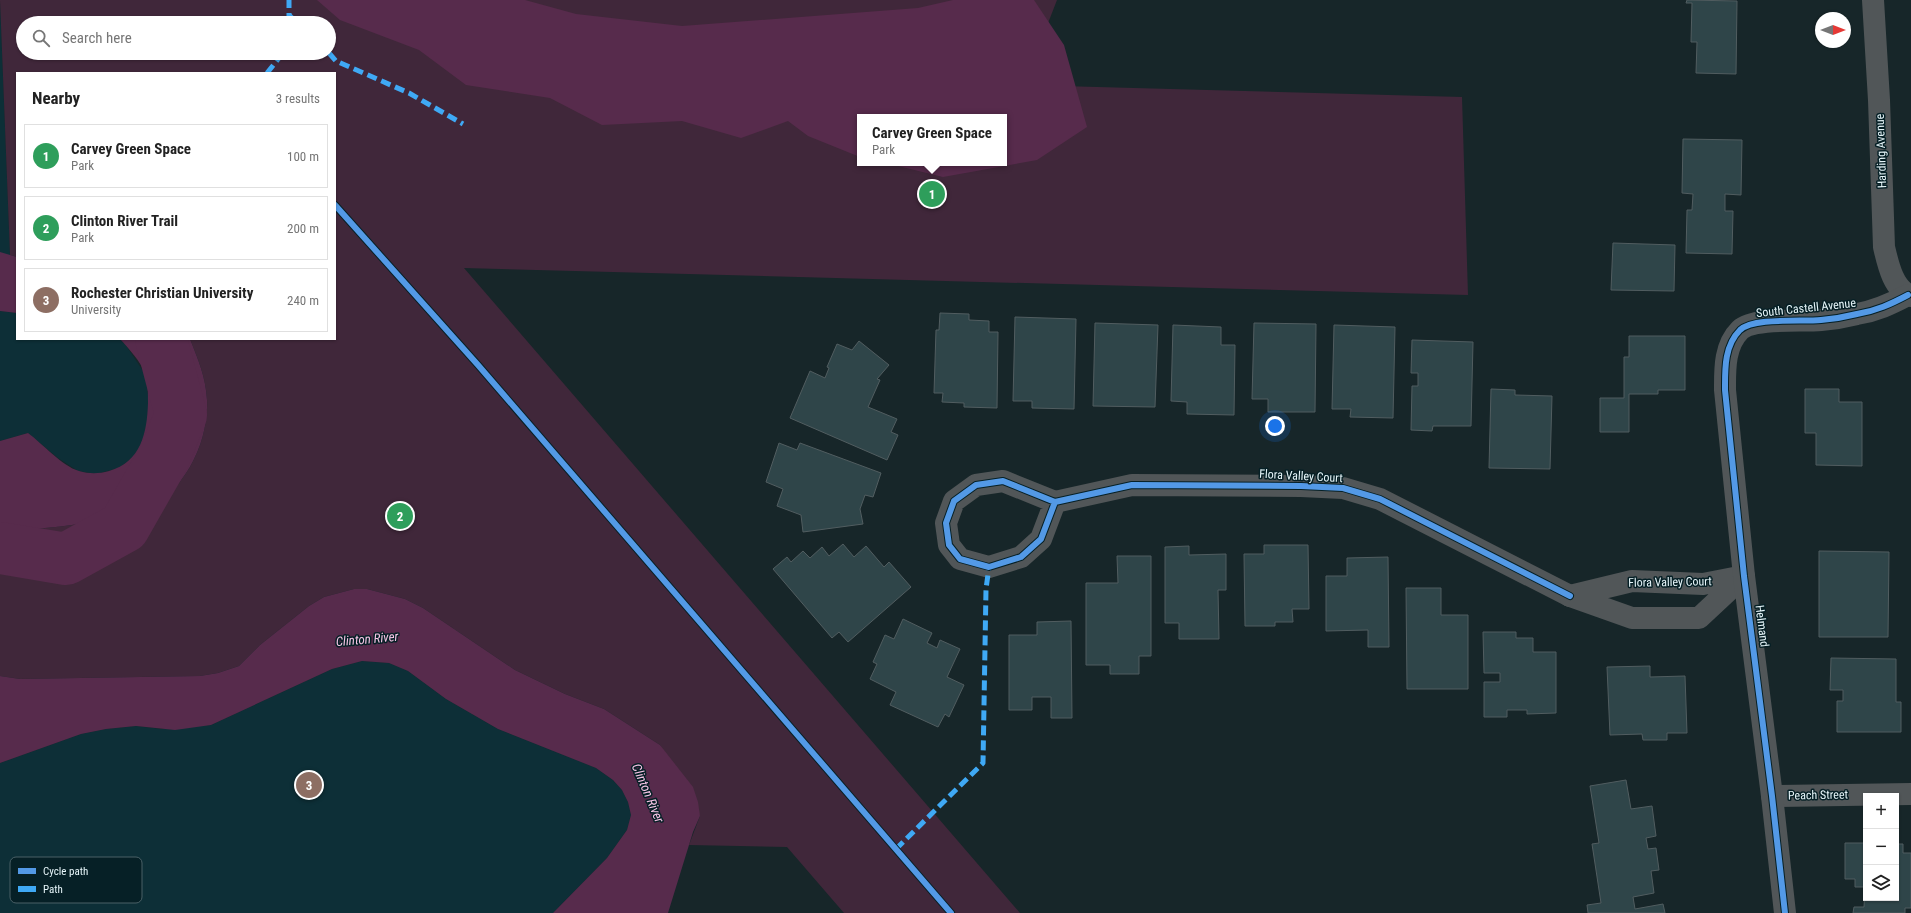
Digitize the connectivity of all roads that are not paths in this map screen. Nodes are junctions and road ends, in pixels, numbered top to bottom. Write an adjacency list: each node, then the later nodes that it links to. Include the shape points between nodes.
1 (1873, 0): 2 (street, Harding Avenue, via 1880,100 1884,247 1896,283)
2 (1909, 296): 3 (street, South Castell Avenue, via 1882,308 1857,314 1821,320 1760,322 1741,329)
3 (1731, 342): 5 (street, Helmand, via 1725,364 1725,390)
4 (1055, 502): 4 (street, via 1041,539 1021,557 989,567 960,559 950,545 946,523 954,501 976,484 1003,481); 6 (street, Flora Valley Court, via 1132,485 1343,488 1380,499)
5 (1744, 576): 6 (street, Flora Valley Court, via 1703,584 1632,581); 6 (street, Flora Valley Court, via 1699,618 1632,618); 8 (street, Helmand)
6 (1570, 596)
7 (1911, 794): 8 (street, Peach Street)
8 (1772, 796): 9 (street, Helmand)
9 (1785, 913)

